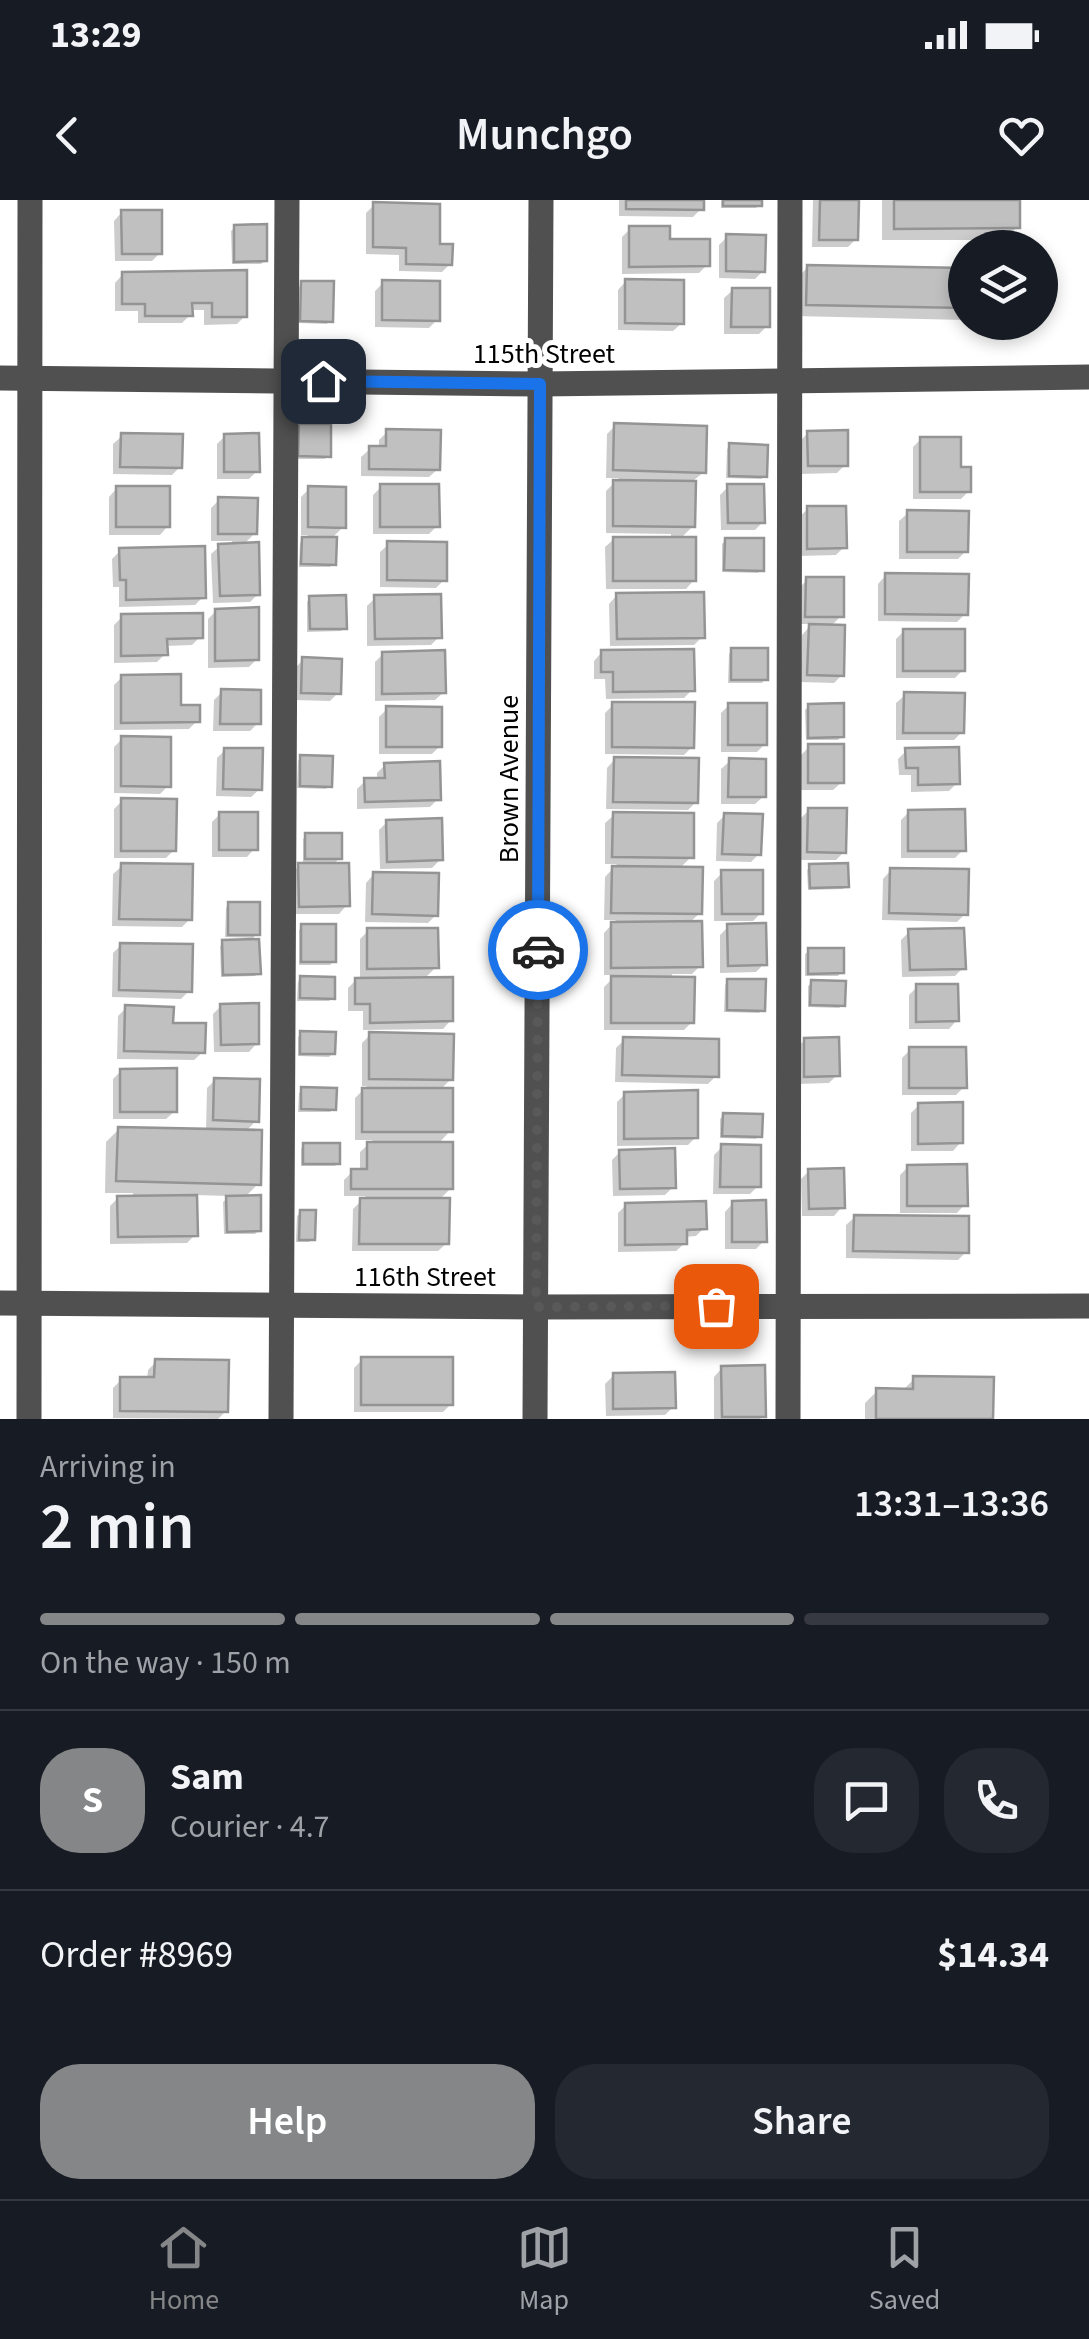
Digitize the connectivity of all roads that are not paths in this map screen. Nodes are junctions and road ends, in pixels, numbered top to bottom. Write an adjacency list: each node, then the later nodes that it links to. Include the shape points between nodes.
1 (30, 200): 7 (street)
2 (287, 200): 9 (street)
3 (540, 200): 10 (street, Brown Avenue)
4 (790, 200): 8 (street)
5 (1089, 377): 8 (street, 115th Street)
6 (0, 378): 7 (street, 115th Street)
7 (30, 378): 9 (street, 115th Street); 12 (street)
8 (790, 380): 10 (street, 115th Street); 14 (street)
9 (286, 381): 10 (street, 115th Street); 13 (street)
10 (540, 384): 16 (street, Brown Avenue)
11 (0, 1303): 12 (street, 116th Street)
12 (30, 1303): 13 (street, 116th Street); 17 (street)
13 (281, 1305): 16 (street, 116th Street); 18 (street)
14 (788, 1306): 15 (street, 116th Street); 16 (street, 116th Street); 20 (street)
15 (1089, 1306)
16 (536, 1307): 19 (street, Brown Avenue)
17 (29, 1419)
18 (281, 1419)
19 (536, 1419)
20 (788, 1419)

